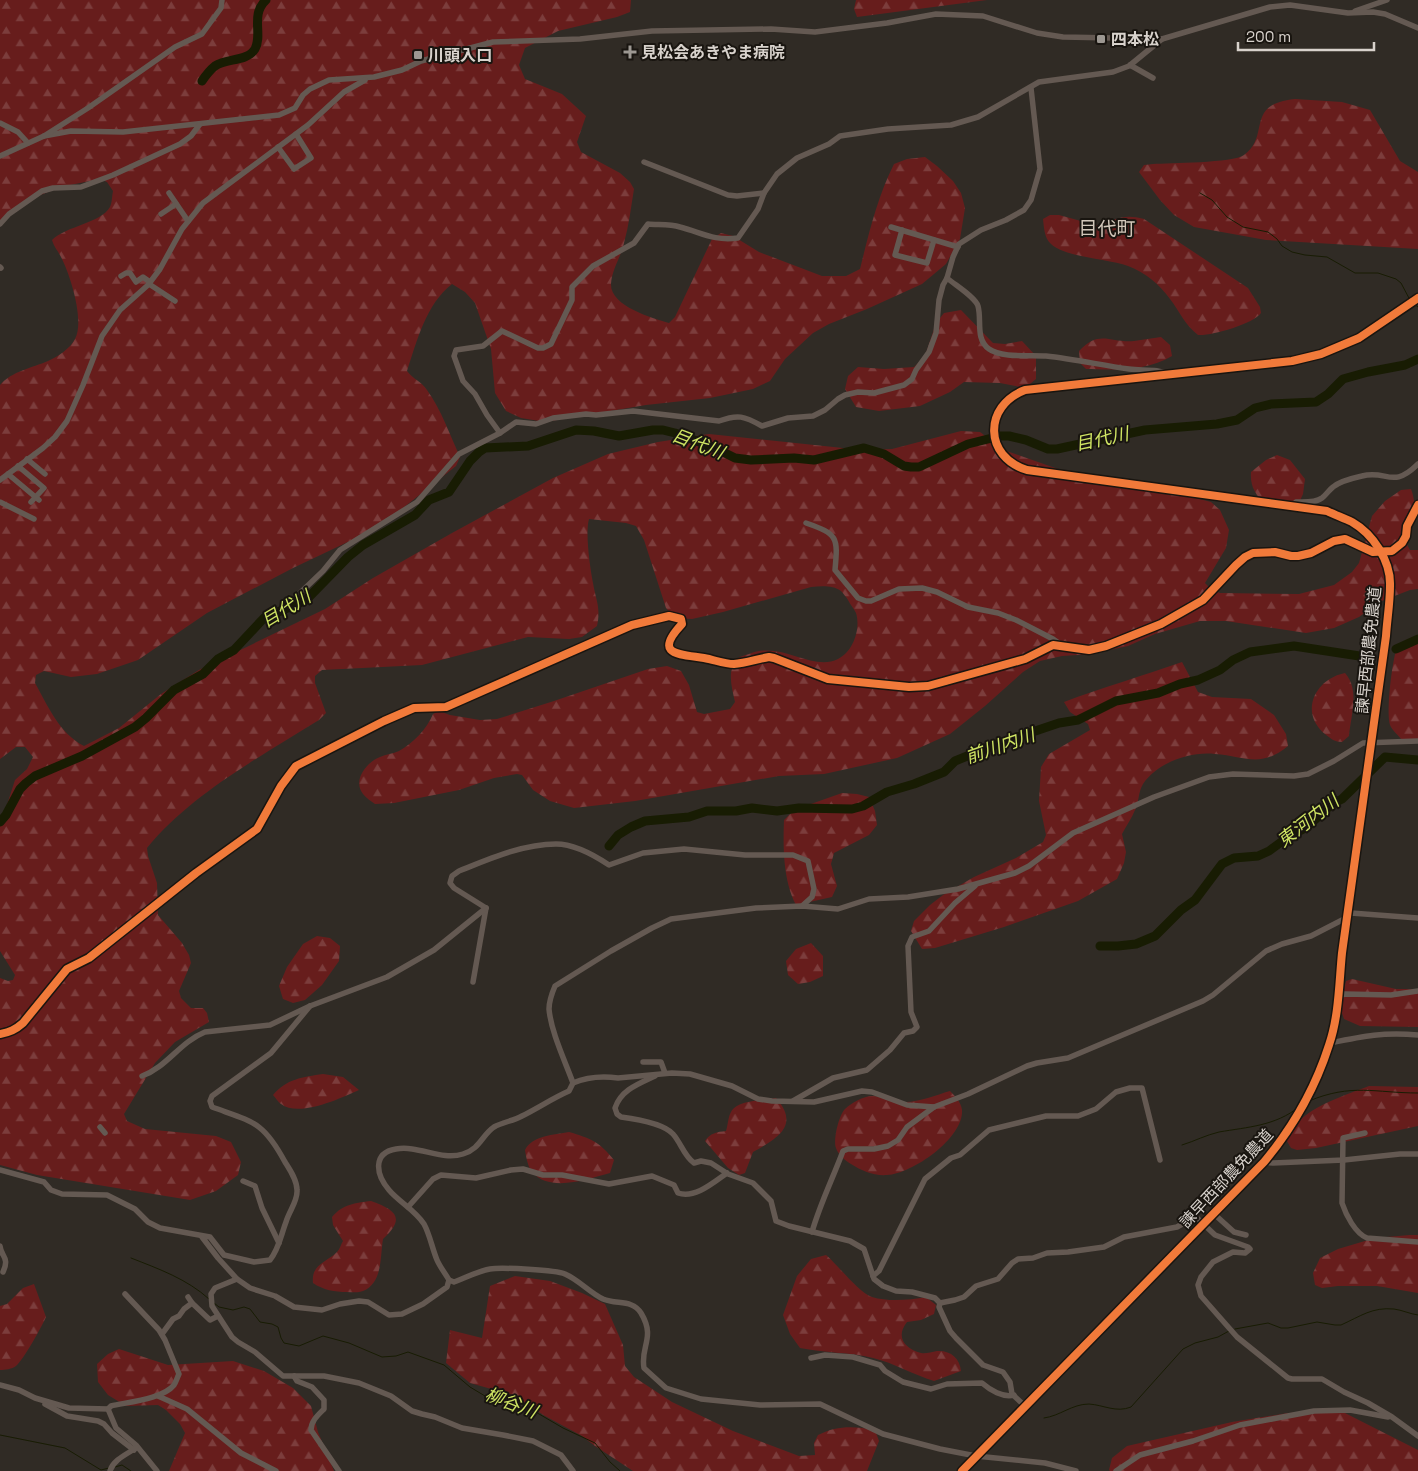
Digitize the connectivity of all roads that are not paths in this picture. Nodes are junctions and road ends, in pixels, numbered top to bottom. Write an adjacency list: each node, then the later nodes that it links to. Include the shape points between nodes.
1 (222, 0): 13 (street, via 221,8 202,34 174,47)
2 (1387, 0): 3 (street)
3 (1348, 13): 4 (street, via 1385,14); 5 (street, via 1290,5 1270,7)
4 (1418, 28)
5 (1162, 39): 6 (street); 7 (street, via 1063,37 1037,33 983,16 936,14 815,32 652,32 493,42)
6 (1130, 65): 8 (street); 9 (street, via 1113,72 1040,82)
7 (367, 78): 11 (street, via 329,80 310,89 302,95 295,108 279,115); 12 (street, via 344,92)
8 (1152, 78)
9 (1031, 88): 19 (street, via 978,117 951,125 840,136 797,158 777,174); 27 (street, via 1040,169 1031,200 1024,210 981,230)
10 (0, 123): 14 (street, via 18,132)
11 (200, 124): 13 (street, via 123,132 71,131); 23 (street, via 180,144 113,175 81,187 42,191)
12 (296, 134): 15 (street); 15 (street, via 311,158 294,169)
13 (44, 136): 14 (street)
14 (28, 143): 16 (street)
15 (278, 147): 22 (street, via 203,203)
16 (0, 156)
17 (644, 162): 19 (street, via 728,195)
18 (169, 193): 20 (street)
19 (764, 193): 34 (street, via 758,209 738,238 723,240 679,226 648,224 634,243 593,266 572,287 572,300 551,344 538,348 502,331 483,346 456,350 454,356 463,381)
20 (176, 204): 21 (street); 22 (street)
21 (161, 214)
22 (188, 221): 30 (street)
23 (0, 224)
24 (891, 227): 25 (street)
25 (902, 230): 26 (street); 26 (street, via 895,255 927,263)
26 (934, 240): 27 (street)
27 (958, 247): 29 (street)
28 (121, 276): 30 (street, via 130,273 136,282 143,277)
29 (947, 278): 33 (street, via 974,299 978,305 984,344 1001,355 1047,356 1162,371); 34 (street, via 939,300 936,333 929,352 912,379 904,385 874,393 845,394 813,416 788,418 762,426 746,417 732,416 719,421 633,411 553,418 536,424 516,422)
30 (150, 283): 32 (street); 35 (street, via 120,310 102,336 67,421 55,437)
31 (1418, 298): 33 (street, 諫早西部農免農道, via 1358,338 1322,354 1292,361)
32 (175, 301)
33 (1171, 375): 45 (street, 諫早西部農免農道, via 1025,390 1005,401 995,422 996,442 1008,461 1027,470)
34 (500, 433): 48 (street, via 459,454 417,502 340,550)
35 (27, 459): 37 (street); 39 (street)
36 (1418, 464): 45 (street, via 1399,478 1370,474 1338,484 1322,498 1296,502)
37 (18, 466): 38 (street); 41 (street, via 44,488)
38 (8, 474): 40 (street); 41 (street)
39 (45, 474)
40 (0, 480)
41 (37, 498): 43 (street)
42 (0, 502): 46 (street)
43 (31, 502)
44 (1418, 505): 49 (street, via 1407,526 1406,536 1392,551 1373,552 1345,538 1298,556 1253,553 1236,565 1203,600 1161,624 1106,646 1089,650)
45 (1291, 507): 51 (street, 諫早西部農免農道, via 1327,511 1353,523 1366,533 1386,565 1390,591)
46 (34, 519)
47 (806, 523): 49 (street, via 833,536 836,542 835,570 858,598 871,600 899,588 930,590 968,607 1016,620)
48 (300, 593)
49 (1064, 648): 61 (street, via 1053,645 1025,659 946,682 909,687 828,679 774,658 730,664 683,656 672,650 669,643 682,624 681,619 669,616 632,625 446,707 414,708 296,766 256,829 89,958 67,969 16,1030)
50 (1418, 741): 51 (street)
51 (1371, 743): 52 (street, via 1363,743 1308,774 1209,777 1073,833 1029,866); 55 (street, 諫早西部農免農道)
52 (978, 884): 53 (street, via 908,898 868,899 838,909); 68 (street, via 955,903 929,932 912,937 908,946 911,1012 917,1027 904,1033 867,1070 833,1078)
53 (802, 906): 54 (street, via 812,897 814,888 808,861 793,855 744,855 684,849 643,853 609,865 590,853 557,844 515,850 452,876 450,883 454,888); 67 (street, via 756,908 671,920 644,932 555,986 549,1009)
54 (486, 908): 57 (street); 60 (street, via 411,965)
55 (1348, 917): 56 (street, via 1352,913); 59 (street, 諫早西部農免農道); 69 (street, via 1311,936 1266,951 1202,1001 1068,1058 1037,1062)
56 (1418, 918)
57 (473, 982)
58 (1418, 991): 59 (street)
59 (1338, 996): 63 (street, 諫早西部農免農道)
60 (310, 1006): 66 (street, via 270,1025 205,1032 154,1072); 87 (street, via 271,1053 212,1096 210,1101 212,1106 254,1122 265,1131 294,1177 296,1200)
61 (0, 1034)
62 (1418, 1035): 63 (street, via 1372,1034)
63 (1330, 1043): 76 (street, 諫早西部農免農道, via 1301,1113)
64 (643, 1062): 65 (street, via 661,1062)
65 (662, 1074): 67 (street, via 596,1078); 68 (street, via 690,1074 732,1086 758,1099); 78 (street, via 633,1086 623,1094 615,1108 617,1114 655,1124 672,1133 694,1163 711,1163)
66 (142, 1076)
67 (573, 1083): 80 (street, via 569,1090 521,1117 493,1128 476,1148 465,1154 452,1157 397,1149 381,1156 378,1161 383,1181)
68 (792, 1102): 69 (street, via 814,1102 862,1091 907,1105)
69 (934, 1107): 83 (street, via 888,1146 843,1151)
70 (100, 1127): 71 (street)
71 (105, 1133)
72 (1365, 1133): 75 (street, via 1343,1138)
73 (1418, 1154): 75 (street)
74 (1160, 1160): 90 (street, via 1142,1088 1116,1092 1096,1109 1078,1116 1046,1116 989,1130 925,1179 879,1272)
75 (1342, 1160): 76 (street); 86 (street, via 1342,1203 1362,1236)
76 (1264, 1162): 81 (street, 諫早西部農免農道)
77 (0, 1170): 85 (street, via 44,1182 51,1190 62,1194 107,1195 135,1209 160,1228)
78 (727, 1173): 80 (street, via 695,1193 682,1194 674,1185 652,1176 609,1184 523,1170 476,1178 440,1175); 83 (street, via 753,1183 770,1202 776,1221)
79 (244, 1181): 87 (street, via 255,1186)
80 (408, 1207): 92 (street, via 423,1223 437,1260)
81 (1213, 1213): 82 (street, 諫早西部農免農道); 84 (street, via 1234,1232)
82 (1203, 1223): 96 (street, via 1197,1218 1191,1219 1177,1227 1124,1237 1104,1247 1018,1259 998,1279 976,1286 964,1297); 105 (street, 諫早西部農免農道); 107 (street, via 1216,1235 1250,1250 1232,1252 1213,1262 1198,1285 1201,1296 1237,1337 1288,1378 1322,1378)
83 (812, 1232): 90 (street, via 850,1241 864,1249)
84 (1246, 1235)
85 (202, 1237): 87 (street, via 210,1238 224,1255 254,1262 270,1260); 91 (street)
86 (1418, 1242)
87 (279, 1243)
88 (0, 1246): 89 (street, via 6,1264)
89 (2, 1272)
90 (873, 1276): 96 (street, via 883,1286 935,1298)
91 (237, 1279): 92 (street, via 294,1307 322,1310 360,1301 368,1302 389,1315 402,1314 423,1304 447,1287); 97 (street, via 215,1288 211,1294 212,1306)
92 (449, 1280): 110 (street, via 454,1282 489,1269 566,1274 601,1299 629,1303 635,1307 648,1332 644,1368 666,1388 727,1403 820,1404 883,1434)
93 (125, 1294): 98 (street)
94 (188, 1297): 95 (street)
95 (192, 1303): 97 (street, via 210,1320); 98 (street, via 173,1319)
96 (940, 1303): 102 (street, via 950,1331 983,1365 1003,1372)
97 (218, 1316): 100 (street, via 238,1342 283,1376)
98 (162, 1334): 103 (street, via 179,1374 175,1384)
99 (811, 1358): 102 (street, via 825,1355 853,1357 880,1365 903,1382 931,1389 947,1384 982,1383 1001,1394)
100 (294, 1376): 114 (street, via 297,1381 312,1387 324,1400 324,1409 311,1426); 115 (street, via 324,1376 359,1383 392,1396 412,1411 462,1428 533,1441 561,1454)
101 (0, 1385): 104 (street)
102 (1014, 1395): 105 (street)
103 (158, 1396): 106 (street); 113 (street, via 187,1409 240,1453)
104 (40, 1400): 106 (street, via 69,1408); 109 (street, via 67,1416 104,1424)
105 (1025, 1406): 110 (street, 諫早西部農免農道)
106 (108, 1409): 109 (street, via 116,1428)
107 (1392, 1417): 108 (street); 118 (street, via 1350,1410 1314,1410 1272,1418 1140,1455)
108 (1418, 1436)
109 (136, 1449): 111 (street, via 118,1459); 112 (street)
110 (976, 1456): 116 (street, 諫早西部農免農道); 117 (street, via 1045,1463)
111 (110, 1471)
112 (157, 1471)
113 (276, 1471)
114 (339, 1471)
115 (573, 1471)
116 (962, 1471)
117 (1076, 1471)
118 (1116, 1471)

